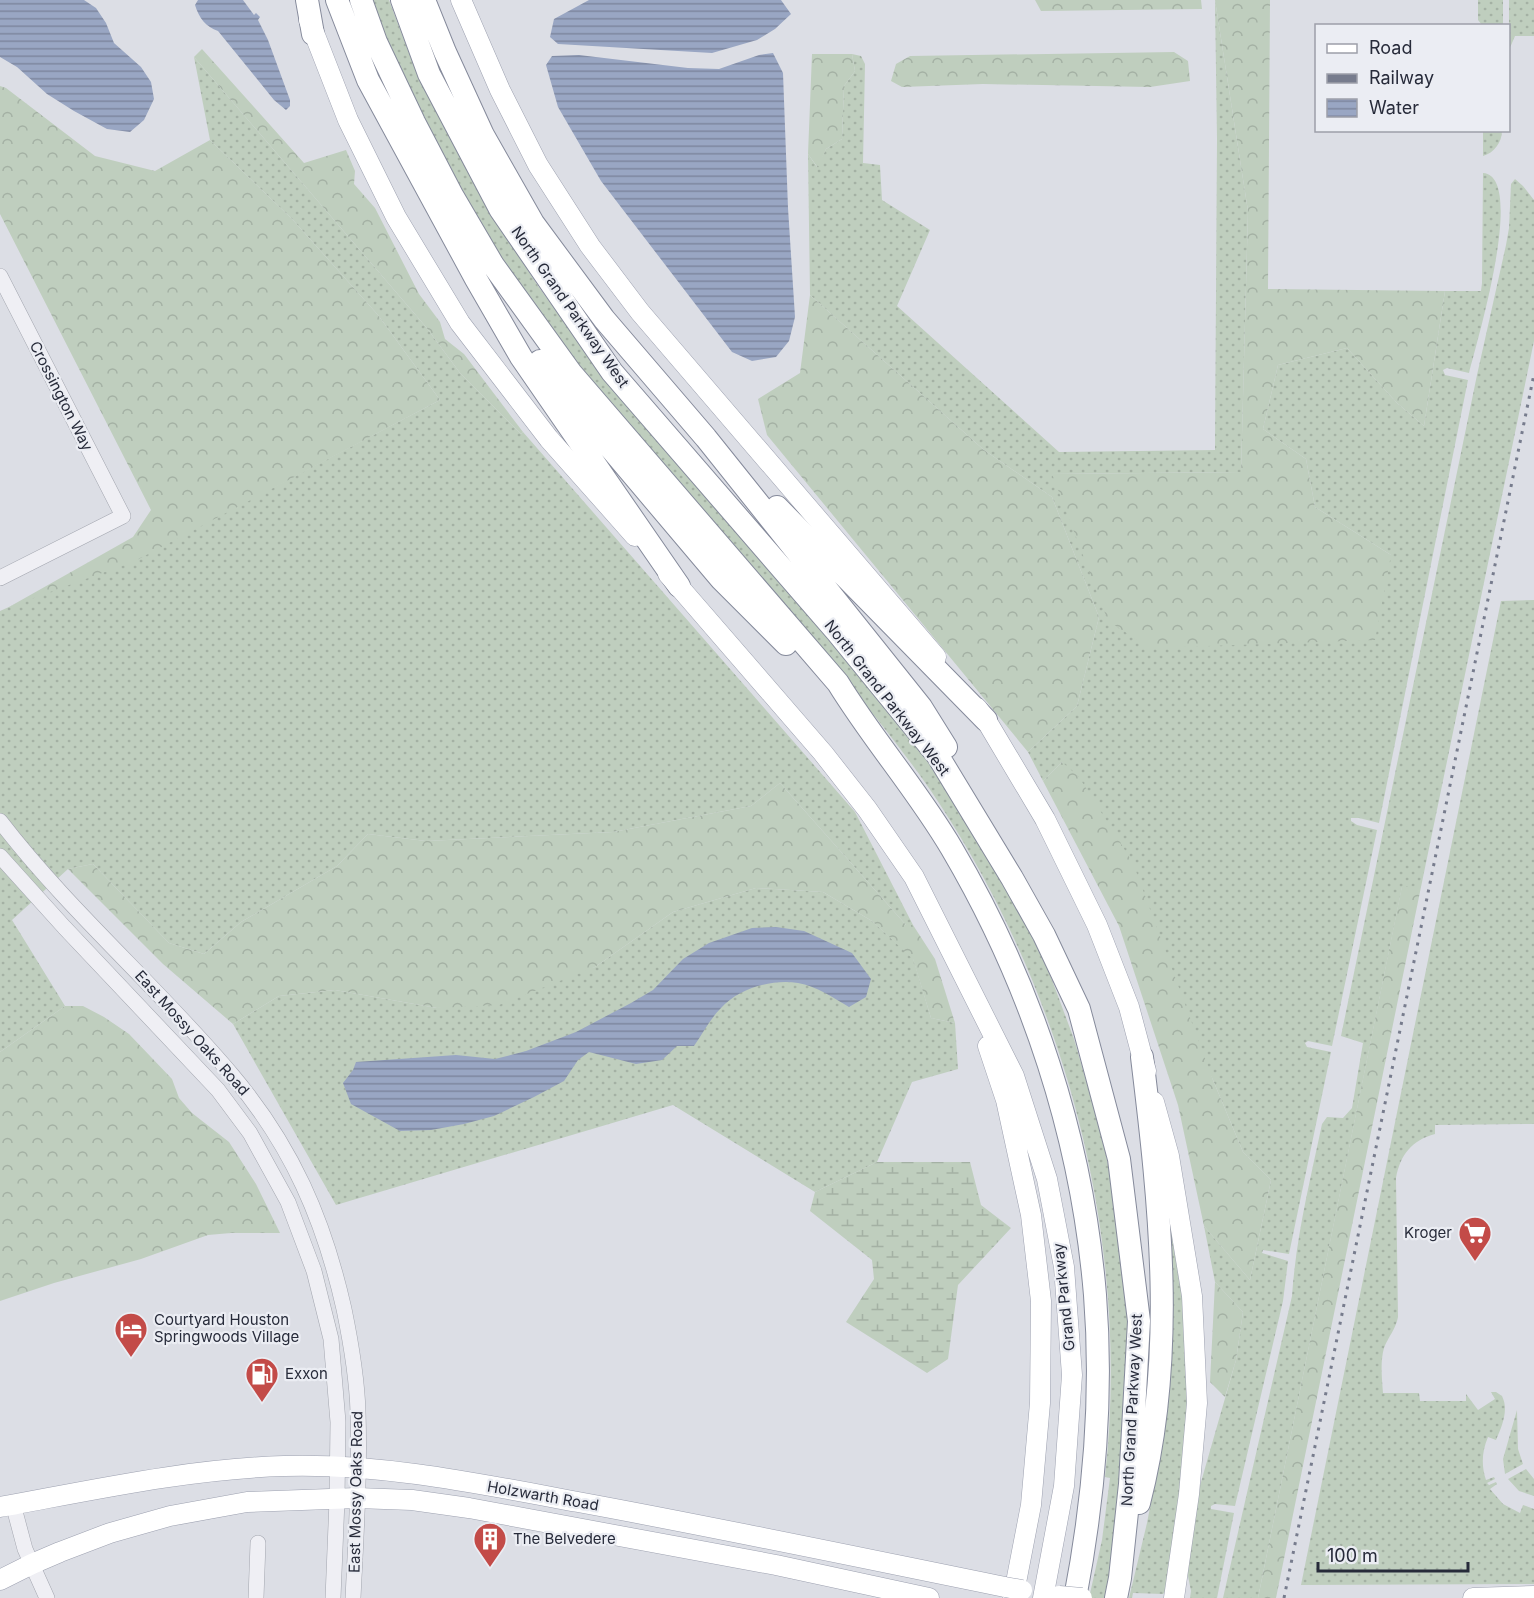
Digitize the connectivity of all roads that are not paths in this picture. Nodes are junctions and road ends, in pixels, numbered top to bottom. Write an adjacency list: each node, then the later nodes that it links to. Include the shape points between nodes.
1 (305, 0): 7 (highway)
2 (337, 0): 9 (highway, via 368,80)
3 (361, 0): 13 (highway, North Grand Parkway West, via 414,122 493,265 571,373 838,683)
4 (402, 0): 18 (highway, North Grand Parkway West, via 429,74 500,209 612,372 837,632 938,756)
5 (424, 0): 10 (highway, via 483,135 533,223 604,319)
6 (460, 0): 14 (main road, via 538,165 590,246 640,312 914,629)
7 (313, 34): 12 (main road, via 348,120 396,217 460,323 549,439)
8 (0, 276): 11 (street, Crossington Way, via 123,516)
9 (476, 279): 12 (highway, via 521,357); 13 (highway, via 591,425 721,579)
10 (706, 438): 14 (highway); 18 (highway, via 921,707 1008,849)
11 (0, 578)
12 (679, 586): 19 (main road, via 867,809 914,877)
13 (857, 714): 31 (highway, North Grand Parkway West, via 952,848 994,927 1031,1011 1064,1114 1095,1294 1096,1421 1088,1524)
14 (986, 720): 20 (main road, via 1045,819 1097,925 1129,1007)
15 (0, 821): 16 (street, East Mossy Oaks Road)
16 (19, 846): 17 (street); 22 (street, East Mossy Oaks Road, via 234,1076 301,1178 334,1266 352,1344)
17 (1, 858): 21 (street, East Mossy Oaks Road, via 218,1090 250,1133 288,1202 314,1271 331,1339)
18 (1012, 878): 29 (highway, North Grand Parkway West, via 1079,1009 1119,1159 1139,1321 1130,1484)
19 (963, 976): 30 (main road, via 1006,1100 1031,1215 1041,1301 1040,1403 1031,1505); 31 (main road, Grand Parkway, via 1014,1076 1047,1179 1064,1267 1072,1375)
20 (1142, 1057): 29 (highway, via 1161,1251 1161,1371 1148,1467); 39 (main road, via 1169,1156 1192,1296 1197,1403)
21 (338, 1467): 22 (main road, Holzwarth Road); 24 (street, East Mossy Oaks Road); 25 (main road, Holzwarth Road, via 284,1466 209,1472)
22 (358, 1468): 23 (street, East Mossy Oaks Road); 30 (main road, Holzwarth Road, via 438,1478 676,1520)
23 (357, 1498): 24 (main road, Holzwarth Road); 36 (street, East Mossy Oaks Road); 37 (main road, Holzwarth Road, via 412,1500 481,1510 776,1565)
24 (338, 1500): 27 (main road, Holzwarth Road, via 247,1502 170,1516 110,1533); 35 (street, East Mossy Oaks Road)
25 (6, 1505): 27 (street)
26 (258, 1543): 34 (street)
27 (32, 1564): 28 (main road, Holzwarth Road); 33 (street)
28 (0, 1580)
29 (1118, 1588)
30 (1013, 1592): 31 (main road, Holzwarth Road)
31 (1055, 1596): 38 (main road, Holzwarth Road, bridge)
32 (1534, 1596): 40 (main road)
33 (48, 1598)
34 (256, 1598)
35 (333, 1598)
36 (353, 1598)
37 (928, 1598)
38 (1082, 1598)
39 (1174, 1598)
40 (1473, 1598)

